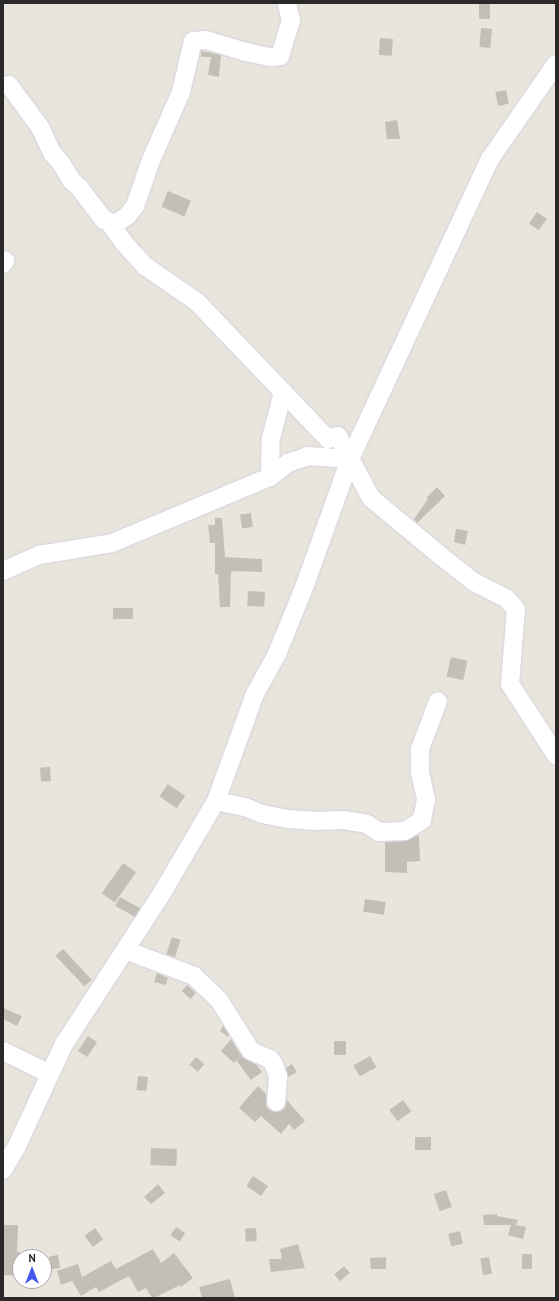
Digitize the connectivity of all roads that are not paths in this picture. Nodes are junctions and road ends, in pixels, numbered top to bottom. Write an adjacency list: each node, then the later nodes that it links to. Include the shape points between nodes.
1 (287, 3): 4 (street, via 291,21 280,56 270,57 246,52 206,40 193,41 181,92 151,160 135,206 115,224)
2 (556, 64): 6 (street, via 490,159)
3 (9, 85): 4 (street, via 40,128 52,153 72,181 104,220)
4 (109, 222): 5 (street, via 145,266 197,302)
5 (283, 392): 6 (street, via 328,439 338,436); 7 (street, via 271,438)
6 (350, 459): 7 (street, via 308,456 288,463); 10 (street, via 372,498 474,582 507,598 516,609 510,684); 11 (street, via 305,585 277,654 255,694)
7 (270, 477): 8 (street, via 112,543 39,555)
8 (3, 571)
9 (438, 701): 11 (street, via 420,748 420,772 426,799 422,820 405,831 379,832 367,824 343,820 288,819)
10 (556, 755)
11 (216, 801): 12 (street)
12 (125, 950): 14 (street, via 67,1038); 15 (street, via 194,976 220,1000 251,1051 270,1060 274,1065 278,1076)
13 (3, 1050): 14 (street)
14 (50, 1074): 16 (street, via 17,1146)
15 (276, 1102)
16 (3, 1170)

